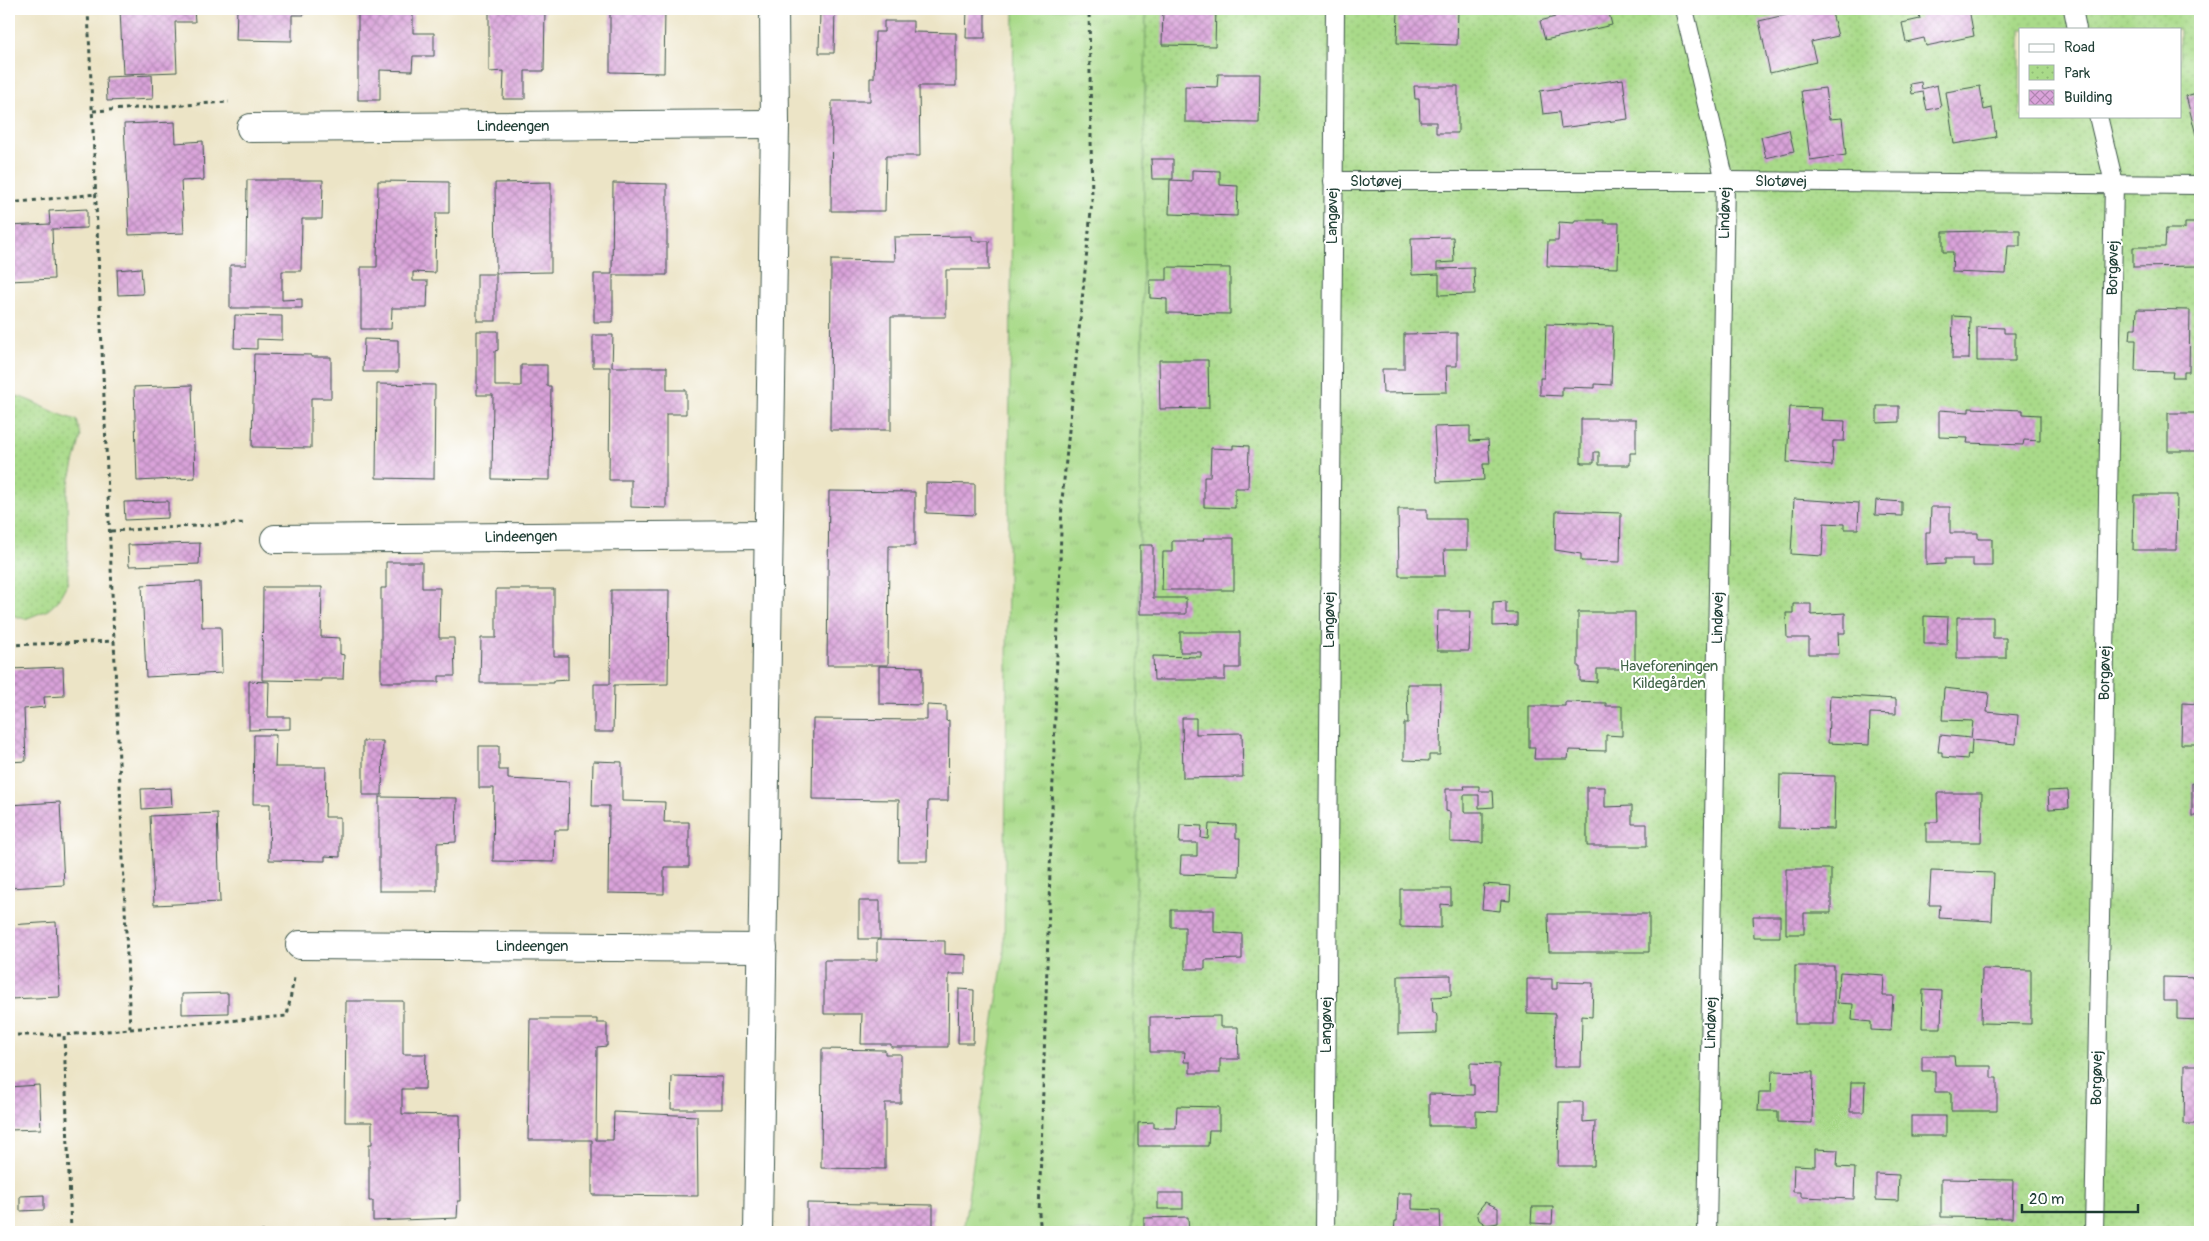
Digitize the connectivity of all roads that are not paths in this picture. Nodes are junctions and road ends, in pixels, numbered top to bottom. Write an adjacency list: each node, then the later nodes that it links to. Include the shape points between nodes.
1 (774, 9): 7 (street)
2 (1335, 9): 9 (lane, Langøvej)
3 (1684, 9): 10 (lane, Lindøvej)
4 (2072, 9): 5 (lane)
5 (2077, 28)
6 (2098, 118): 11 (lane, Borgøvej)
7 (775, 124): 8 (street, Lindeengen); 13 (street)
8 (251, 128)
9 (1333, 181): 10 (lane, Slotøvej); 18 (lane, Langøvej)
10 (1726, 181): 11 (lane, Slotøvej); 19 (lane, Lindøvej)
11 (2114, 183): 12 (lane, Slotøvej); 20 (lane, Borgøvej)
12 (2200, 185)
13 (768, 535): 14 (street, Lindeengen); 16 (street)
14 (275, 539)
15 (300, 945): 16 (street, Lindeengen)
16 (763, 948): 17 (street)
17 (758, 1232)
18 (1325, 1232)
19 (1707, 1232)
20 (2094, 1232)

